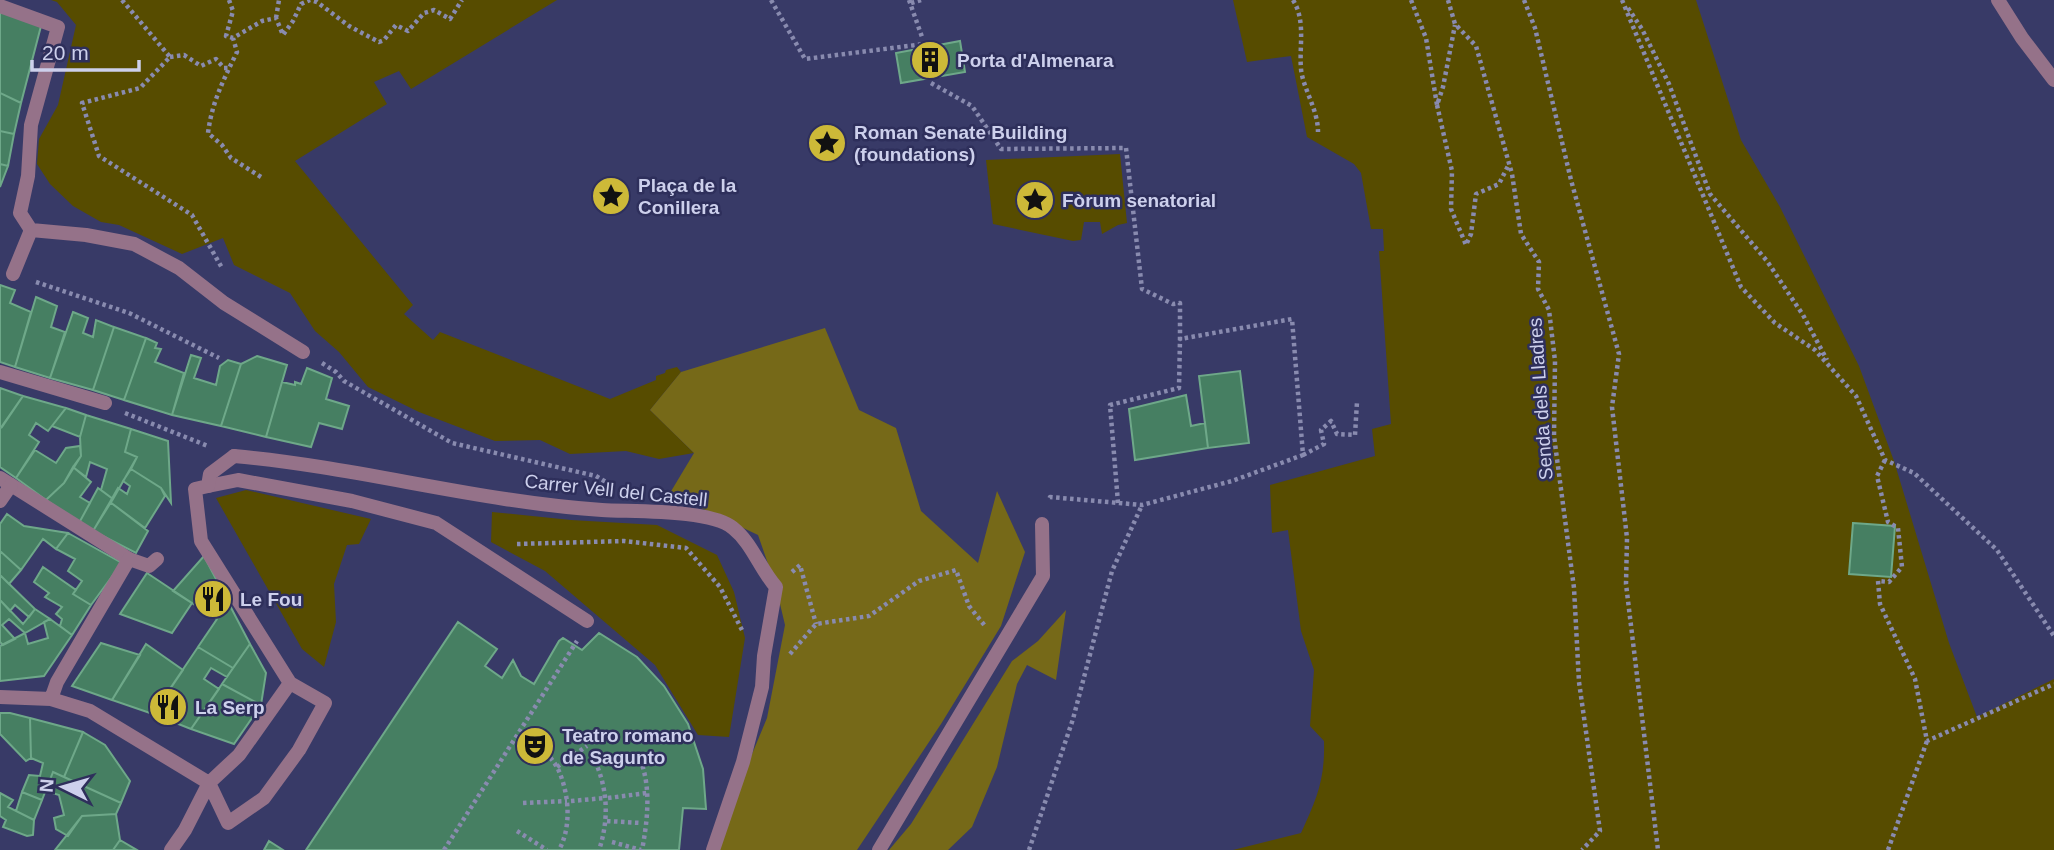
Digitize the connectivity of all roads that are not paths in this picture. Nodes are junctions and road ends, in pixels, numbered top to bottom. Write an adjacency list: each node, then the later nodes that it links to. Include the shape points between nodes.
1 (1998, 0): 3 (street)
2 (0, 6): 4 (street, via 58,27 31,125 20,213)
3 (2054, 80)
4 (31, 230): 5 (street); 6 (street, via 134,244 179,268 224,303)
5 (13, 274)
6 (303, 352)
7 (0, 372): 8 (street)
8 (105, 403)
9 (5, 482): 11 (street); 13 (street)
10 (208, 486): 15 (street, via 238,480 352,501 436,523); 16 (street, via 195,489 201,541); 21 (street, Carrer Vell del Castell, via 211,474 234,456 583,509 703,516 732,527 776,587 762,687)
11 (0, 501)
12 (1042, 524): 22 (street, via 1043,576)
13 (129, 559): 14 (street, via 149,566); 18 (street)
14 (157, 559)
15 (587, 621)
16 (290, 683): 19 (street, via 239,755); 19 (street, via 325,703 299,750 264,798 228,823)
17 (0, 697): 18 (street)
18 (51, 699): 19 (street, via 90,711)
19 (209, 783): 20 (street)
20 (171, 850)
21 (713, 850)
22 (879, 850)

